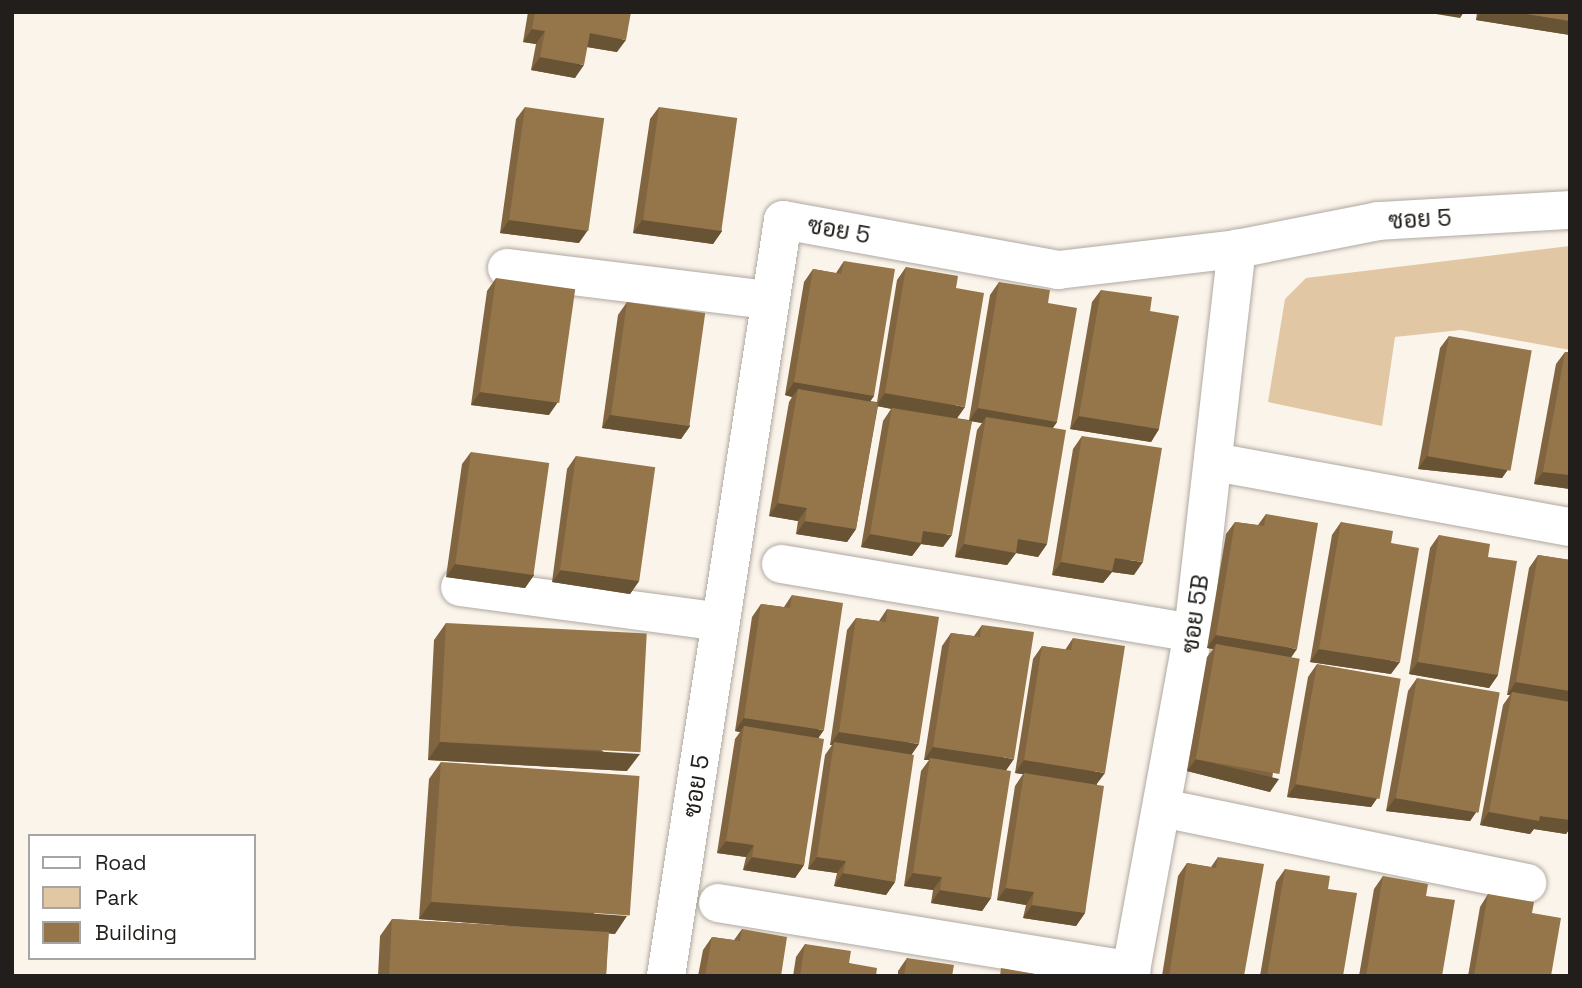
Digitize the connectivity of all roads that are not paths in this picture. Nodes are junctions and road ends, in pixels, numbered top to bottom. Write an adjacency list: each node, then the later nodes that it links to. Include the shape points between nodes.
1 (1570, 210): 2 (street, ซอย 5, via 1378,221)
2 (1237, 249): 4 (street, ซอย 5, via 1058,270 783,220); 5 (street, ซอย 5B)
3 (507, 268): 4 (street)
4 (768, 300): 9 (street, ซอย 5)
5 (1215, 462): 6 (street); 10 (street, ซอย 5B)
6 (1570, 527)
7 (781, 564): 10 (street)
8 (460, 587): 9 (street)
9 (721, 622): 15 (street, ซอย 5)
10 (1193, 633): 11 (street, ซอย 5B)
11 (1161, 808): 12 (street); 14 (street, ซอย 5B)
12 (1527, 883)
13 (718, 903): 14 (street)
14 (1131, 973)
15 (666, 976)

